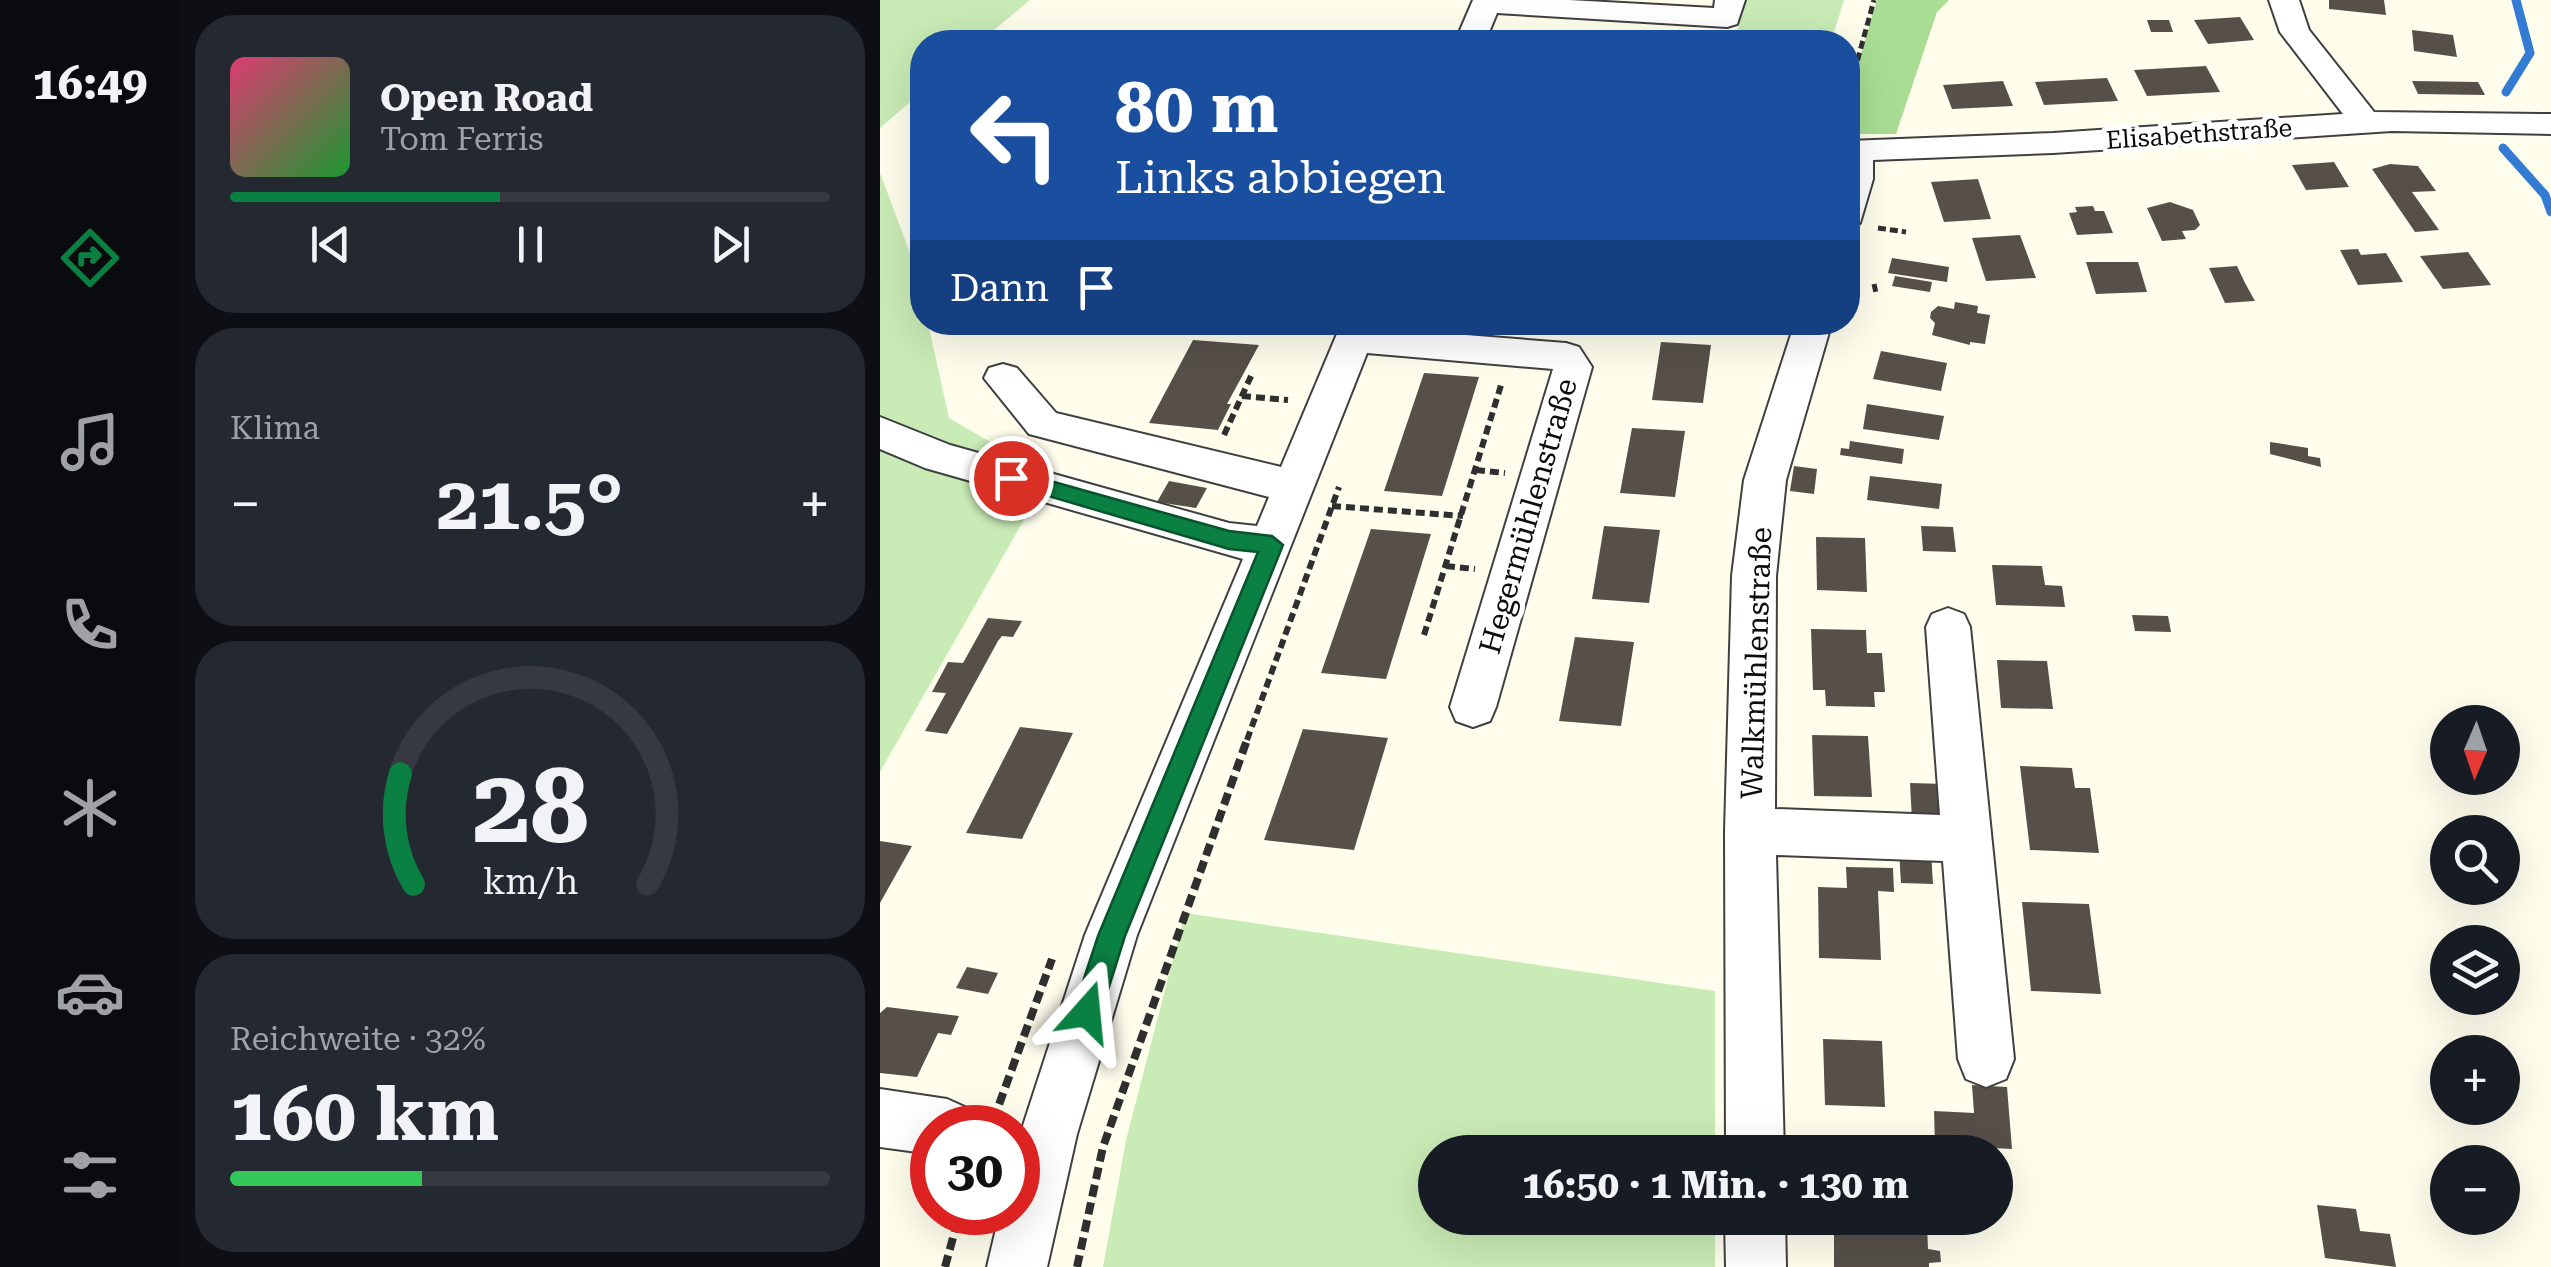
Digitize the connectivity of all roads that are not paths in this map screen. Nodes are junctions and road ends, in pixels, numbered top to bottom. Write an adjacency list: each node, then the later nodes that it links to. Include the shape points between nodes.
1 (1730, 0): 3 (street, via 1727,18)
2 (2284, 0): 5 (street, via 2295,32)
3 (1487, 2): 4 (street)
4 (1475, 30)
5 (2366, 123): 6 (street, Elisabethstraße); 7 (street, Elisabethstraße)
6 (2551, 124)
7 (1860, 151)
8 (1356, 335): 13 (street, Hegermühlenstraße)
9 (1386, 335): 16 (street, Hegermühlenstraße, via 1566,356 1573,367)
10 (1810, 335): 17 (street, Walkmühlenstraße, via 1765,480 1754,576)
11 (1003, 378): 13 (street, via 1043,424)
12 (880, 432): 14 (street, via 993,473 1229,540)
13 (1314, 496): 14 (street, Hegermühlenstraße)
14 (1272, 545): 20 (street, Hegermühlenstraße)
15 (1948, 626): 18 (street)
16 (1473, 707)
17 (1750, 831): 18 (street, Walkmühlenstraße); 23 (street, Walkmühlenstraße)
18 (1968, 839): 19 (street)
19 (1986, 1059)
20 (1040, 1116)
21 (880, 1118): 22 (street)
22 (910, 1122)
23 (1755, 1135)
24 (1020, 1235): 26 (street, Hegermühlenstraße)
25 (1756, 1235): 27 (street)
26 (1016, 1267)
27 (1756, 1267)

